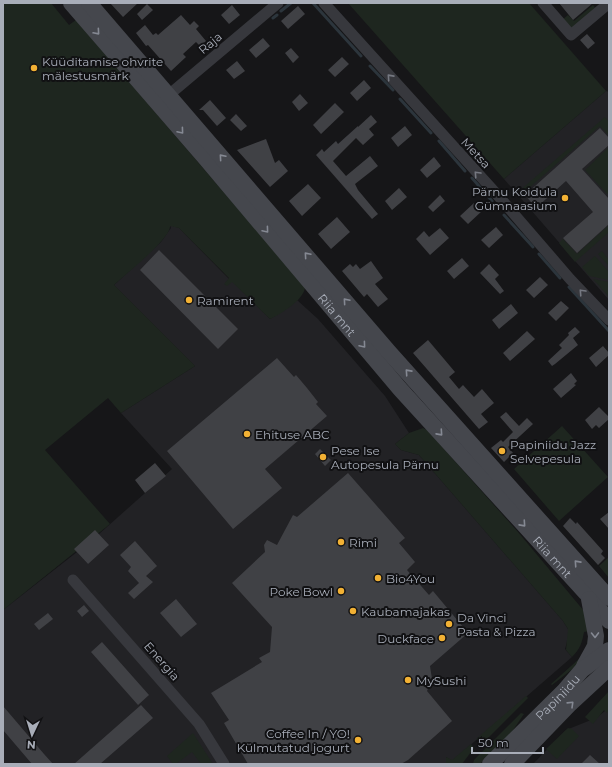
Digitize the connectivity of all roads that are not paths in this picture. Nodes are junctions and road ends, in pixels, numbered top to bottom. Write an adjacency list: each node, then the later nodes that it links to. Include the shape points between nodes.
1 (71, 3): 7 (main road, Riia mnt, one-way to 7)
2 (90, 3): 7 (main road, Riia mnt)
3 (278, 3): 7 (street, Raja)
4 (324, 3): 8 (street, Metsa, one-way to 4)
5 (543, 3): 6 (street, via 571,35)
6 (609, 3)
7 (163, 99): 10 (main road, Riia mnt)
8 (609, 320)
9 (73, 580): 17 (street, Energia, via 199,724)
10 (603, 595): 11 (main road, Riia mnt); 14 (main road, one-way to 14, via 595,646)
11 (609, 621)
12 (609, 650): 14 (main road, Papiniidu)
13 (609, 668): 16 (main road, Papiniidu)
14 (582, 670): 18 (main road, Papiniidu)
15 (609, 678): 16 (main road)
16 (587, 688): 19 (main road, Papiniidu, one-way to 16)
17 (224, 764)
18 (490, 764)
19 (512, 764)

